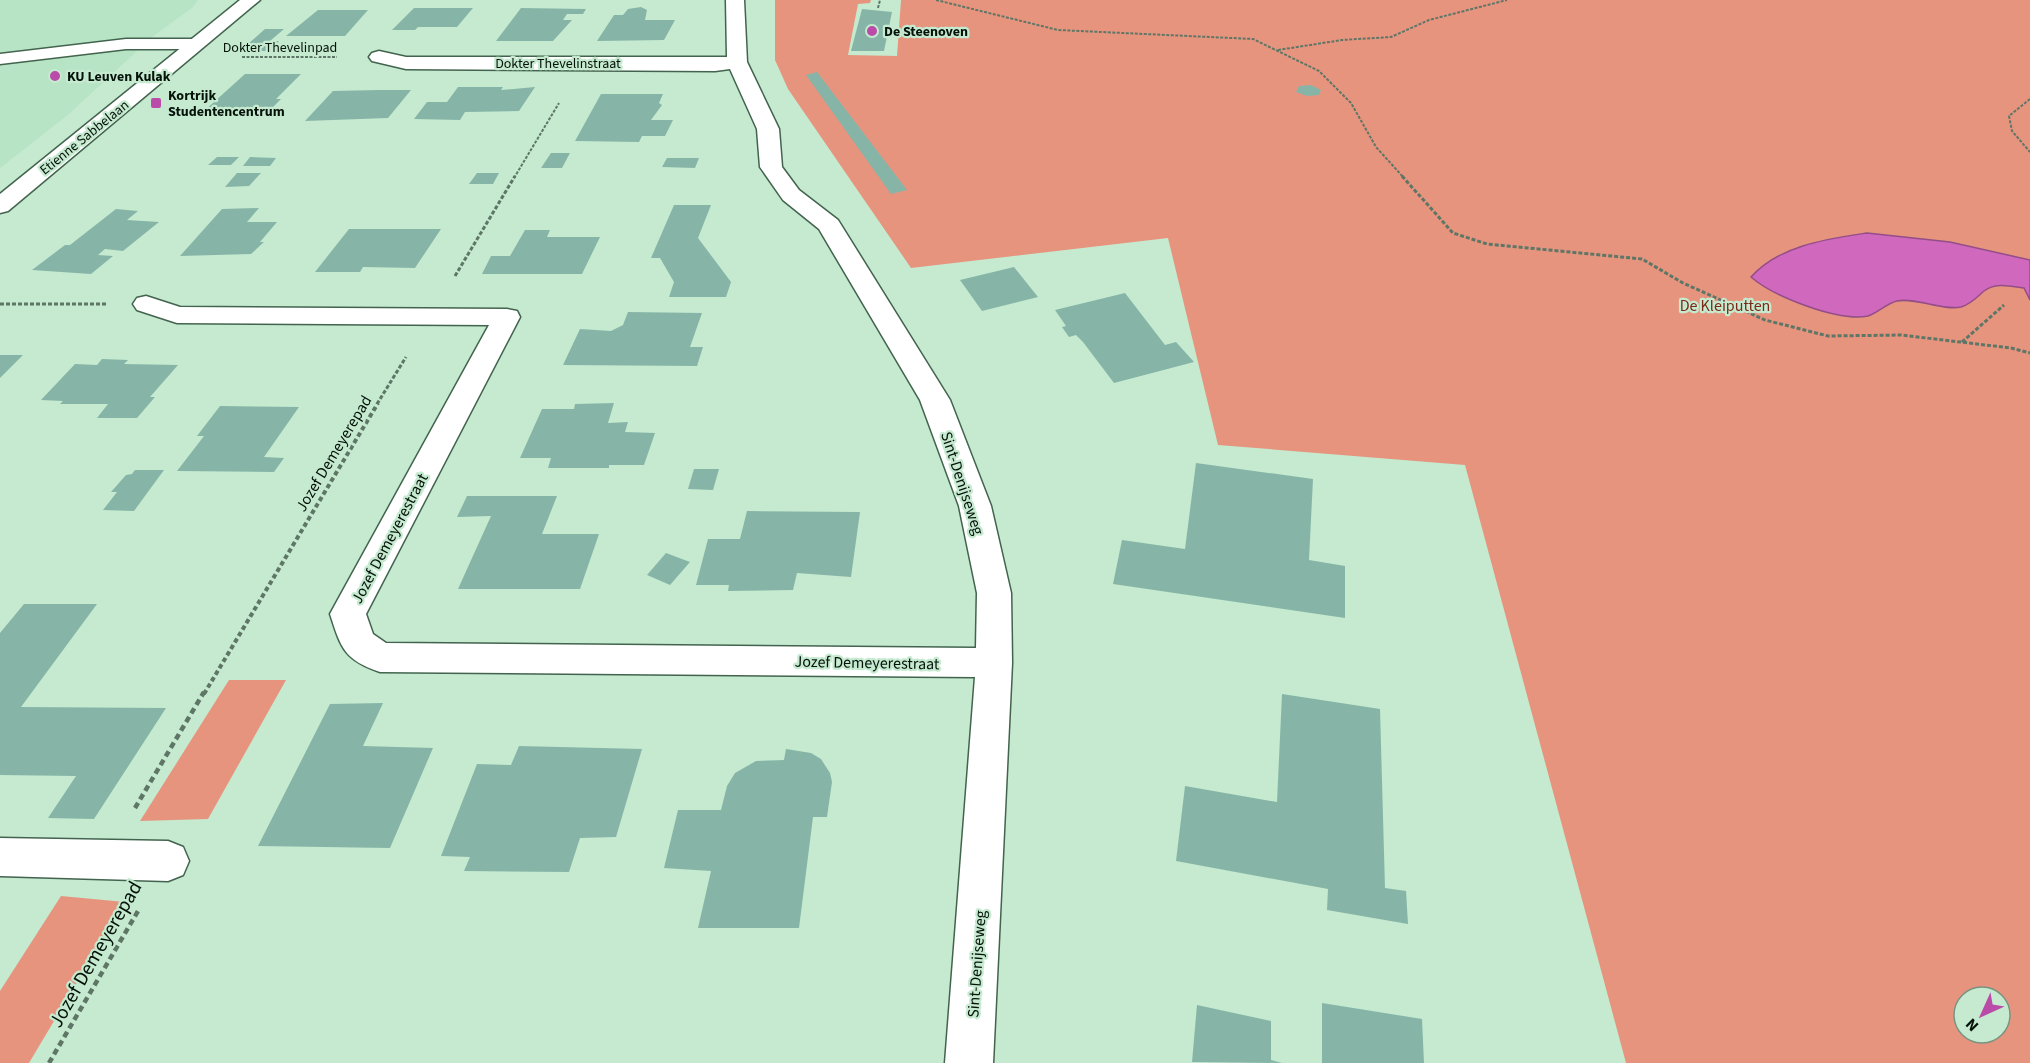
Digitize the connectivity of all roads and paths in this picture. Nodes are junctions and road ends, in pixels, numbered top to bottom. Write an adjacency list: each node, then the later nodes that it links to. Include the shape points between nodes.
1 (251, 0): 7 (street, Etienne Sabbelaan)
2 (735, 0): 11 (street, Sint-Denijseweg)
3 (880, 0): 6 (path)
4 (936, 0): 8 (path, via 1058,30 1253,39)
5 (1507, 0): 8 (path, via 1429,20 1391,37)
6 (879, 8)
7 (190, 50): 9 (path, Dokter Thevelinpad); 10 (lane, via 126,44); 15 (street, Etienne Sabbelaan)
8 (1277, 50): 20 (path, via 1320,71 1351,103 1376,147 1453,233 1487,244 1642,259 1683,283 1765,320 1828,336 1901,335)
9 (379, 57): 12 (street, Dokter Thevelinstraat, via 406,63)
10 (0, 60)
11 (737, 62): 12 (street, Dokter Thevelinstraat); 22 (street, Sint-Denijseweg, via 768,129 771,167 791,195 829,225 935,400 975,506 994,593)
12 (583, 63): 19 (path, Jozef Demeyerepad)
13 (2030, 99): 14 (path, via 2009,116 2012,131)
14 (2030, 152)
15 (0, 206)
16 (0, 304): 17 (path)
17 (146, 304): 19 (street, Jozef Demeyerestraat, via 177,315)
18 (2004, 304): 20 (path)
19 (431, 316): 22 (street, Jozef Demeyerestraat, via 507,317 348,614 358,643 380,657); 24 (path, Jozef Demeyerepad)
20 (1962, 342): 21 (path)
21 (2030, 354)
22 (994, 663): 27 (street, Sint-Denijseweg)
23 (0, 857): 24 (street)
24 (105, 858): 25 (street)
25 (168, 861): 26 (path, Jozef Demeyerepad)
26 (49, 1063)
27 (969, 1063)

